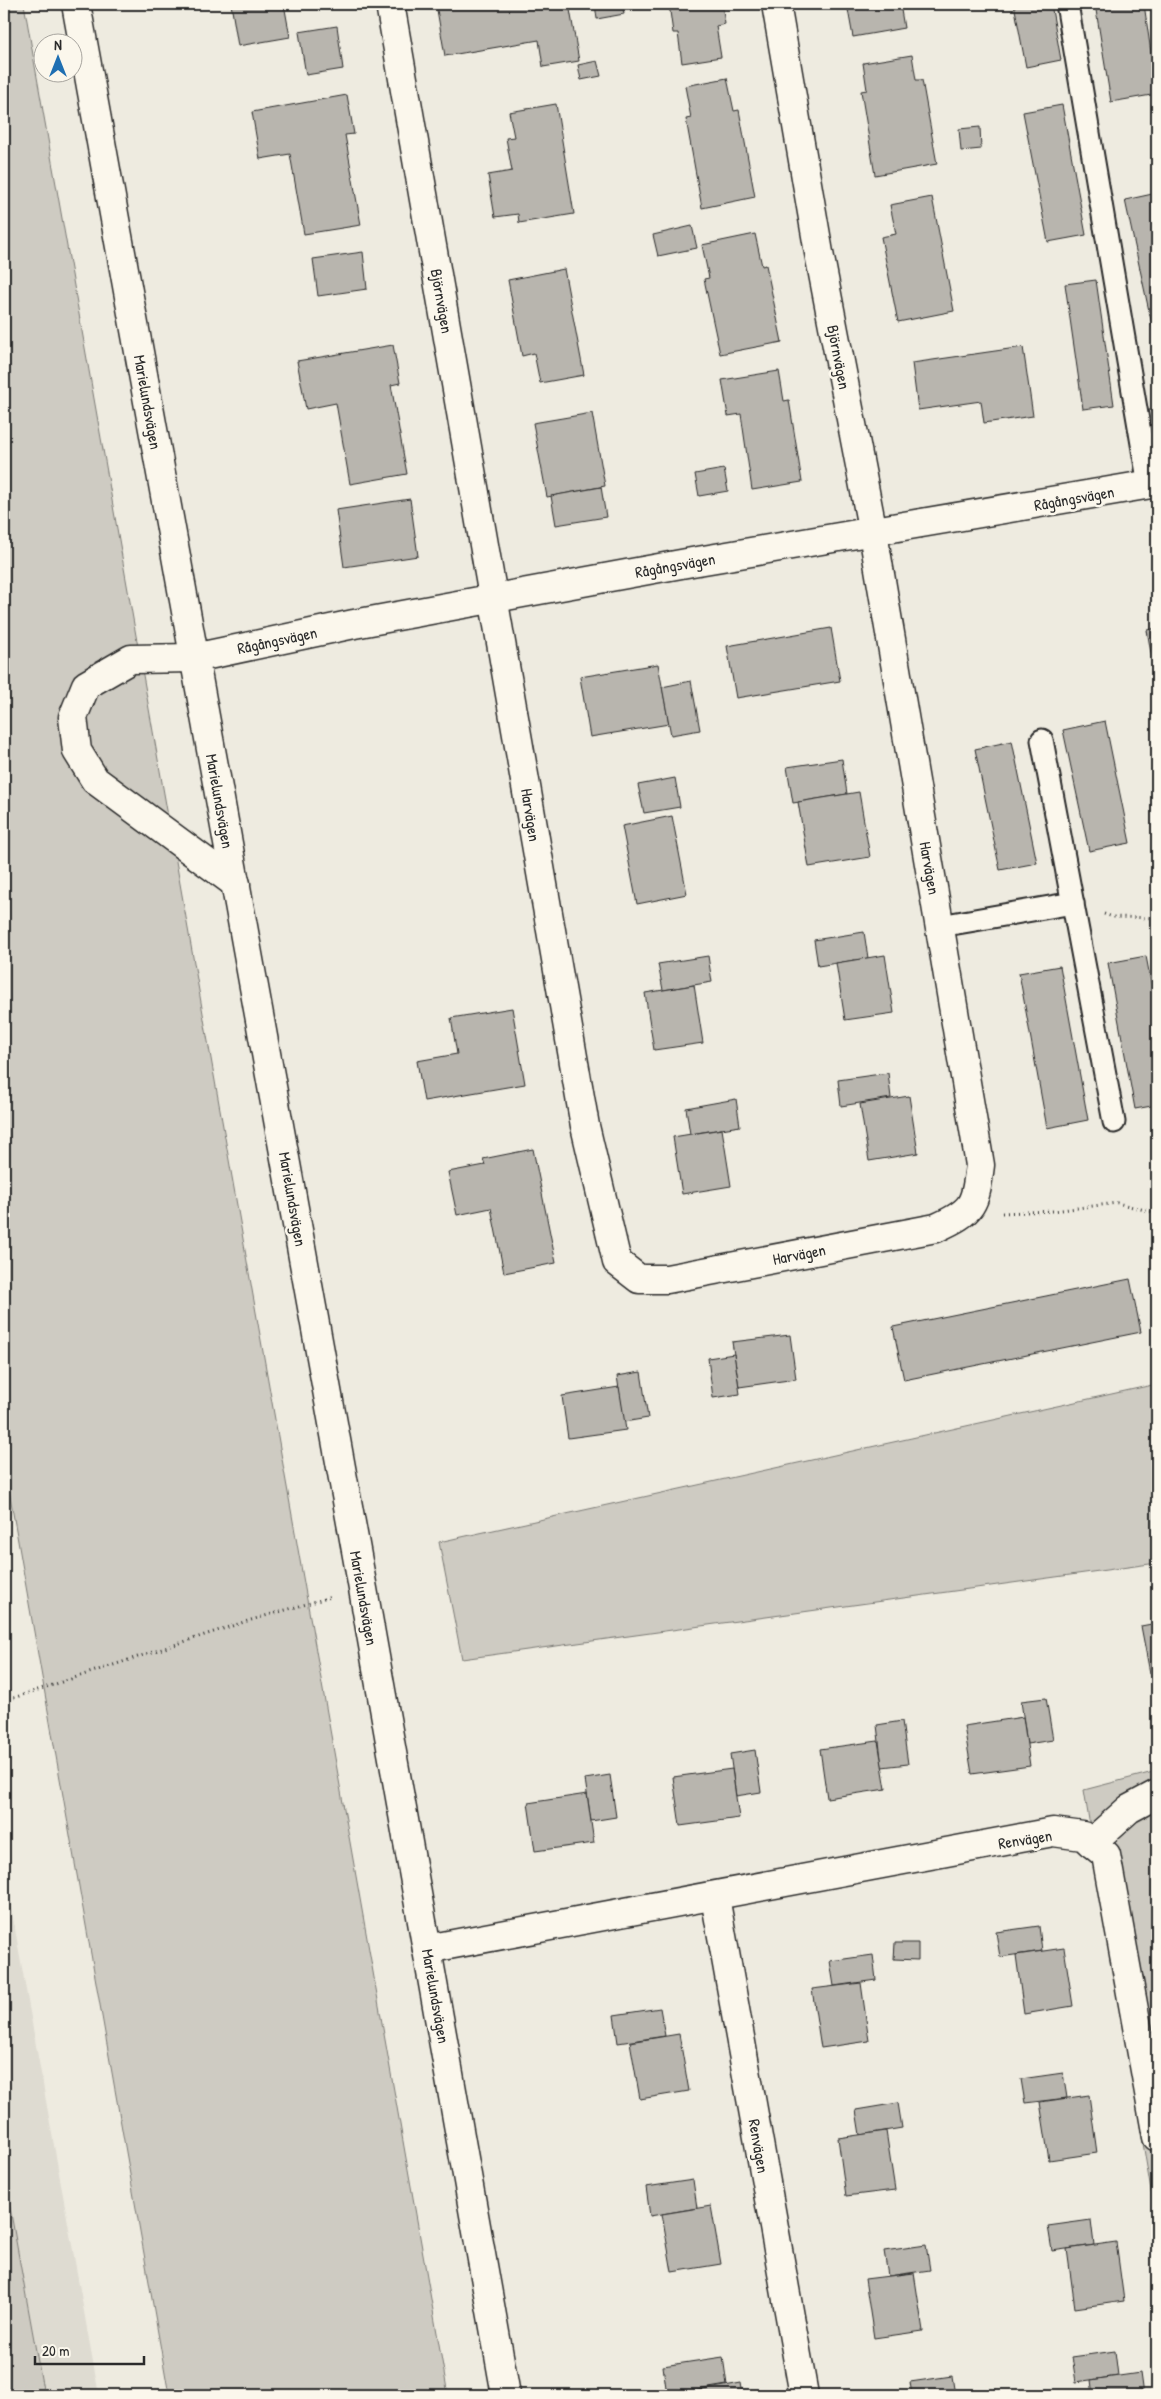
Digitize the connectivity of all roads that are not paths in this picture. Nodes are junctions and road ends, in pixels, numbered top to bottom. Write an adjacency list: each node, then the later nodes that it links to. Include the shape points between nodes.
1 (76, 4): 8 (street, Marielundsvägen)
2 (390, 4): 7 (street, Björnvägen)
3 (776, 4): 6 (street, Björnvägen, via 819,253)
4 (1067, 4): 5 (lane)
5 (1153, 484): 6 (street, Rågångsvägen)
6 (873, 533): 7 (street, Rågångsvägen); 12 (street, Harvägen)
7 (495, 598): 8 (street, Rågångsvägen); 12 (street, Harvägen, via 585,1126 617,1262 639,1279 667,1279 936,1228 959,1217 976,1198 980,1165)
8 (194, 658): 10 (street, Marielundsvägen); 10 (street, Rågångsvägen, via 131,659 86,685 73,717 77,751 95,780)
9 (1042, 740): 11 (lane)
10 (236, 884): 17 (street, Marielundsvägen)
11 (1073, 903): 12 (lane); 13 (lane)
12 (940, 926)
13 (1114, 1122)
14 (1157, 1794): 15 (street, via 1129,1809)
15 (1091, 1843): 16 (street, Renvägen, via 1083,1836 1052,1832); 18 (street, Renvägen, via 1106,1855)
16 (716, 1897): 17 (street, Renvägen); 20 (street, Renvägen)
17 (427, 1949): 19 (street, Marielundsvägen)
18 (1157, 2137)
19 (506, 2395)
20 (804, 2395)

